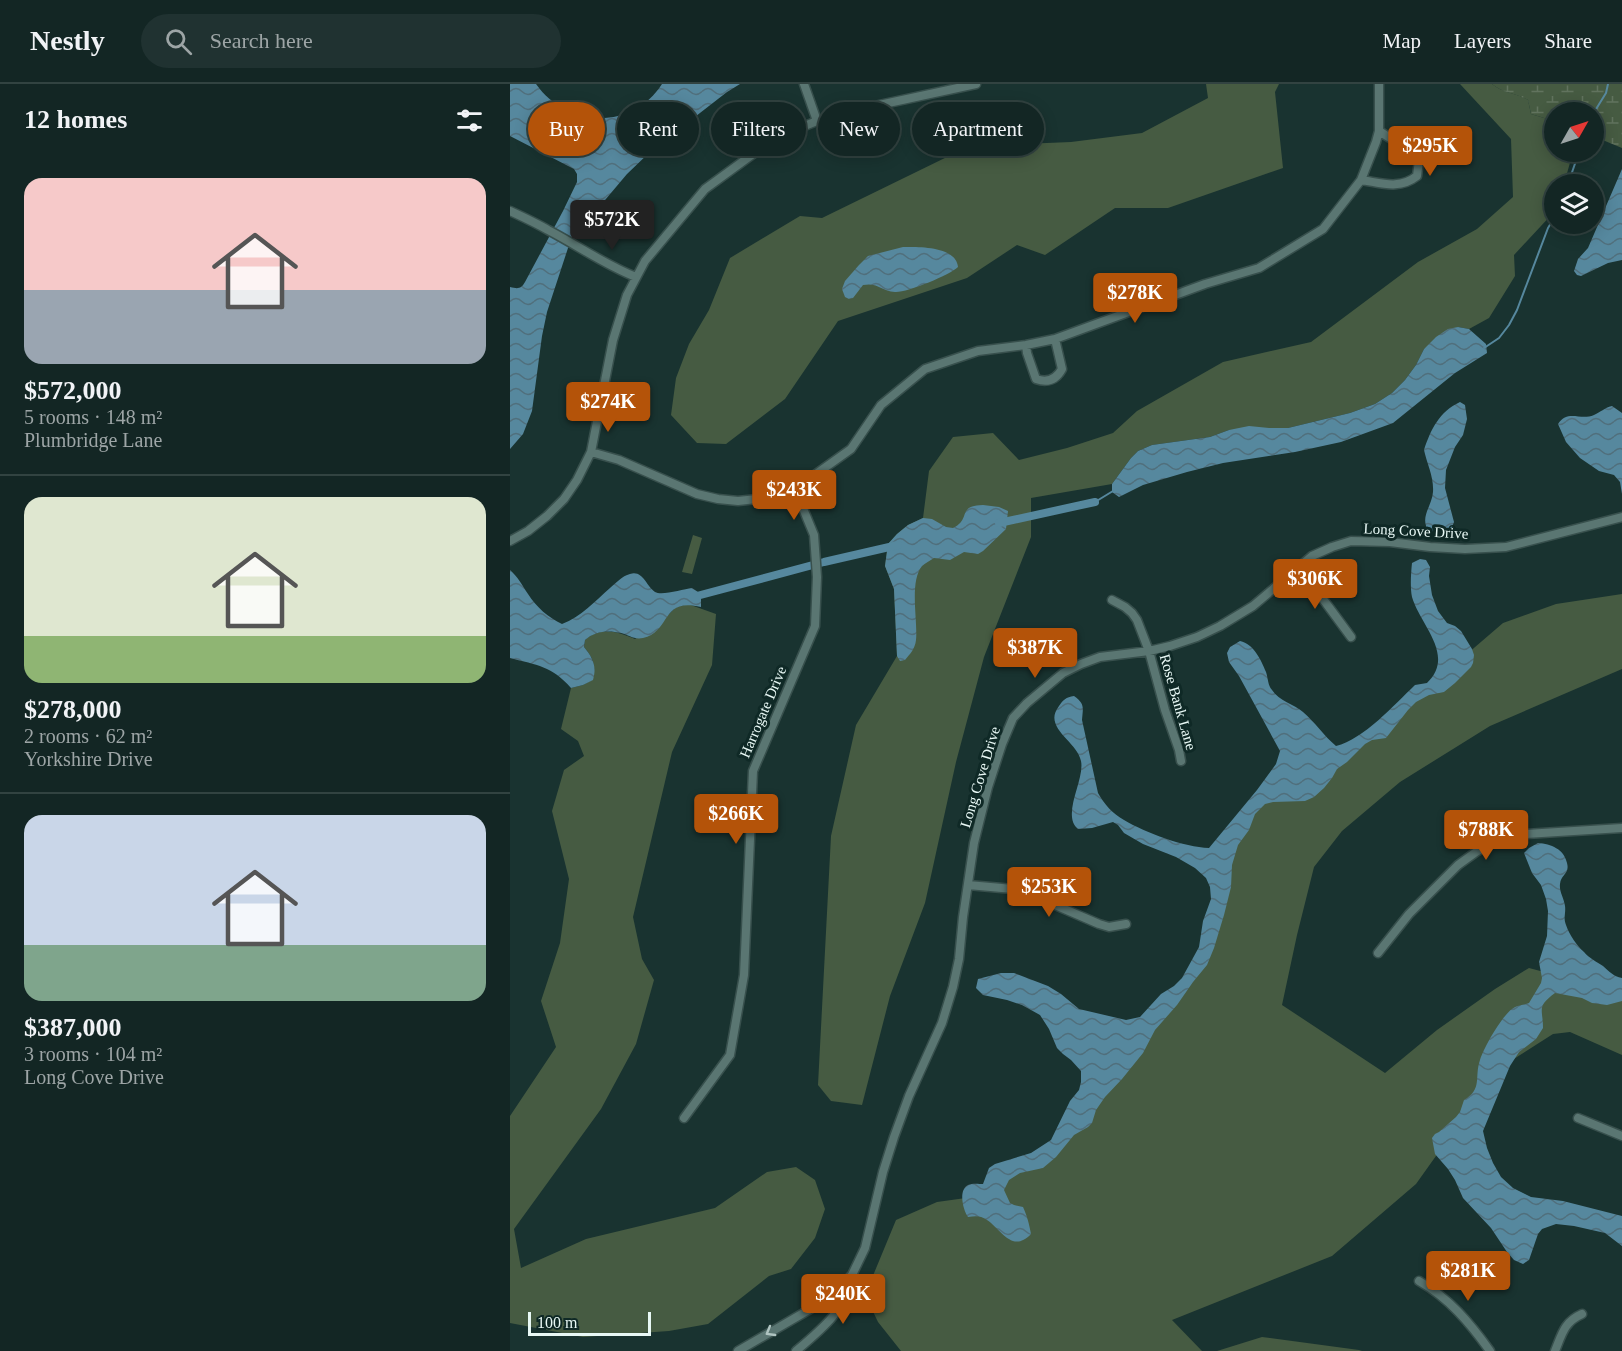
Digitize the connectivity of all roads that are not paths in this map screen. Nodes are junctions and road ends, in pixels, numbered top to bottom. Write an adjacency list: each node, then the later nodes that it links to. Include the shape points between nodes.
1 (804, 84): 4 (street)
2 (976, 84): 4 (street)
3 (1379, 84): 5 (street)
4 (817, 121): 8 (street, via 776,138 705,189)
5 (1378, 131): 6 (street); 6 (street, via 1419,160 1417,176 1398,185)
6 (1361, 180): 9 (street, via 1323,229 1259,268 1204,284)
7 (510, 211): 8 (street)
8 (636, 277): 11 (street, via 613,340)
9 (1056, 339): 10 (street); 10 (street, via 1062,369 1054,379 1044,381 1036,378)
10 (1026, 345): 12 (street, via 978,351 925,369 881,405 852,448)
11 (591, 452): 12 (street, via 718,499 766,498); 14 (street, via 564,499 548,516)
12 (795, 489): 24 (street, Harrogate Drive, via 814,535 815,626 753,771 744,975 730,1055)
13 (1622, 517): 15 (street, Long Cove Drive, via 1506,547 1430,548 1351,541 1312,556)
14 (510, 541)
15 (1298, 568): 17 (street); 18 (street, Long Cove Drive, via 1253,606 1220,626 1179,644)
16 (1112, 600): 18 (street, Rose Bank Lane, via 1132,613)
17 (1351, 637)
18 (1149, 651): 19 (street, Rose Bank Lane); 21 (street, Long Cove Drive, via 1100,657 1063,673 1013,718 988,787)
19 (1181, 761)
20 (1622, 828): 23 (street, via 1499,839 1458,866 1409,914)
21 (968, 885): 22 (street, via 1024,892 1109,927); 27 (street, Long Cove Drive, via 953,987 894,1137 866,1248)
22 (1126, 924)
23 (1378, 953)
24 (684, 1118)
25 (1578, 1118): 26 (street)
26 (1622, 1136)
27 (852, 1275): 30 (street, Long Cove Drive, one-way to 30, via 819,1304); 31 (street, Long Cove Drive, via 841,1308)
28 (1419, 1281): 32 (street, via 1454,1306)
29 (1582, 1314): 33 (street, via 1566,1326)
30 (738, 1351)
31 (796, 1351)
32 (1490, 1351)
33 (1556, 1351)

